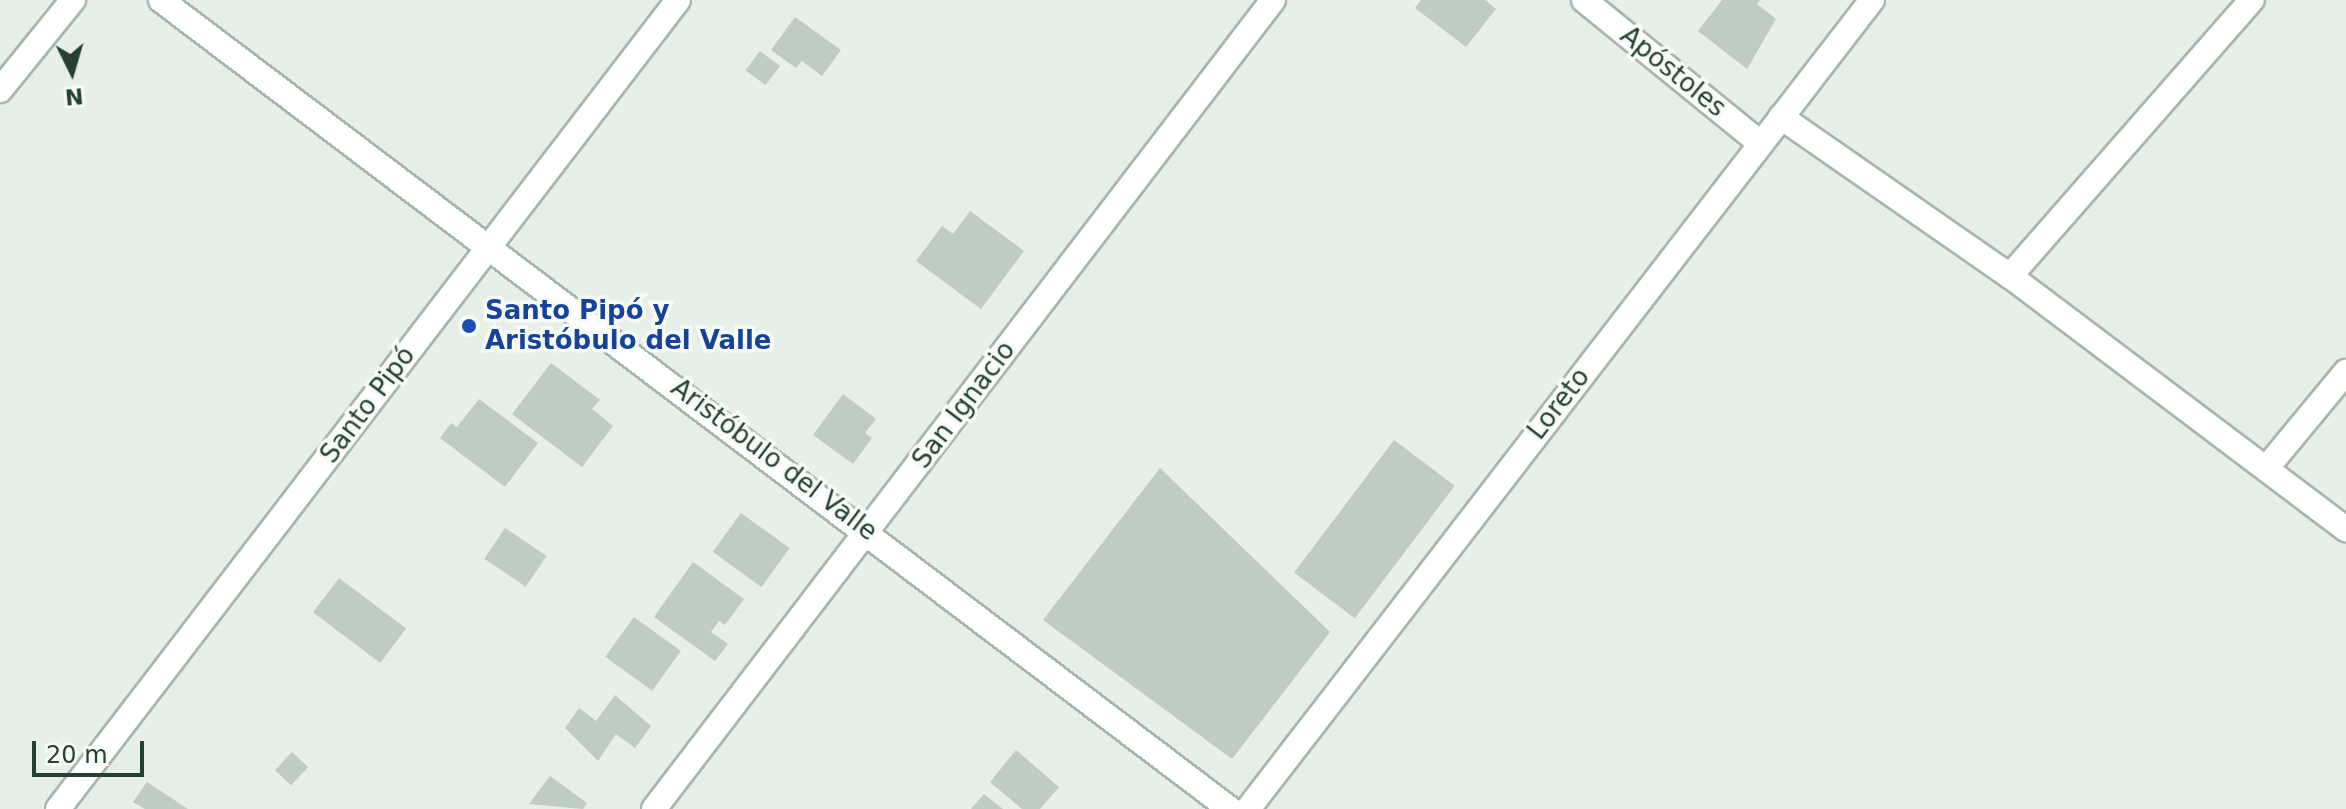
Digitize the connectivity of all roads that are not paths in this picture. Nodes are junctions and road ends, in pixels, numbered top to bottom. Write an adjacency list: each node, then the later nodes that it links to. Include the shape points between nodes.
1 (73, 0): 8 (street)
2 (161, 0): 11 (street, Aristóbulo del Valle)
3 (678, 0): 11 (street, Santo Pipó)
4 (1273, 0): 16 (street, San Ignacio)
5 (1584, 0): 10 (street, Apóstoles)
6 (1872, 0): 9 (street, Loreto)
7 (2252, 0): 12 (street)
8 (0, 90)
9 (1781, 117): 10 (street, Loreto); 12 (street)
10 (1761, 144): 20 (street, Loreto)
11 (490, 245): 16 (street, Aristóbulo del Valle); 17 (street, Santo Pipó)
12 (2010, 276): 14 (street)
13 (2346, 372): 14 (street)
14 (2269, 465): 15 (street)
15 (2346, 529)
16 (867, 531): 18 (street, San Ignacio); 19 (street, Aristóbulo del Valle)
17 (58, 809)
18 (654, 809)
19 (1230, 809)
20 (1248, 809)

